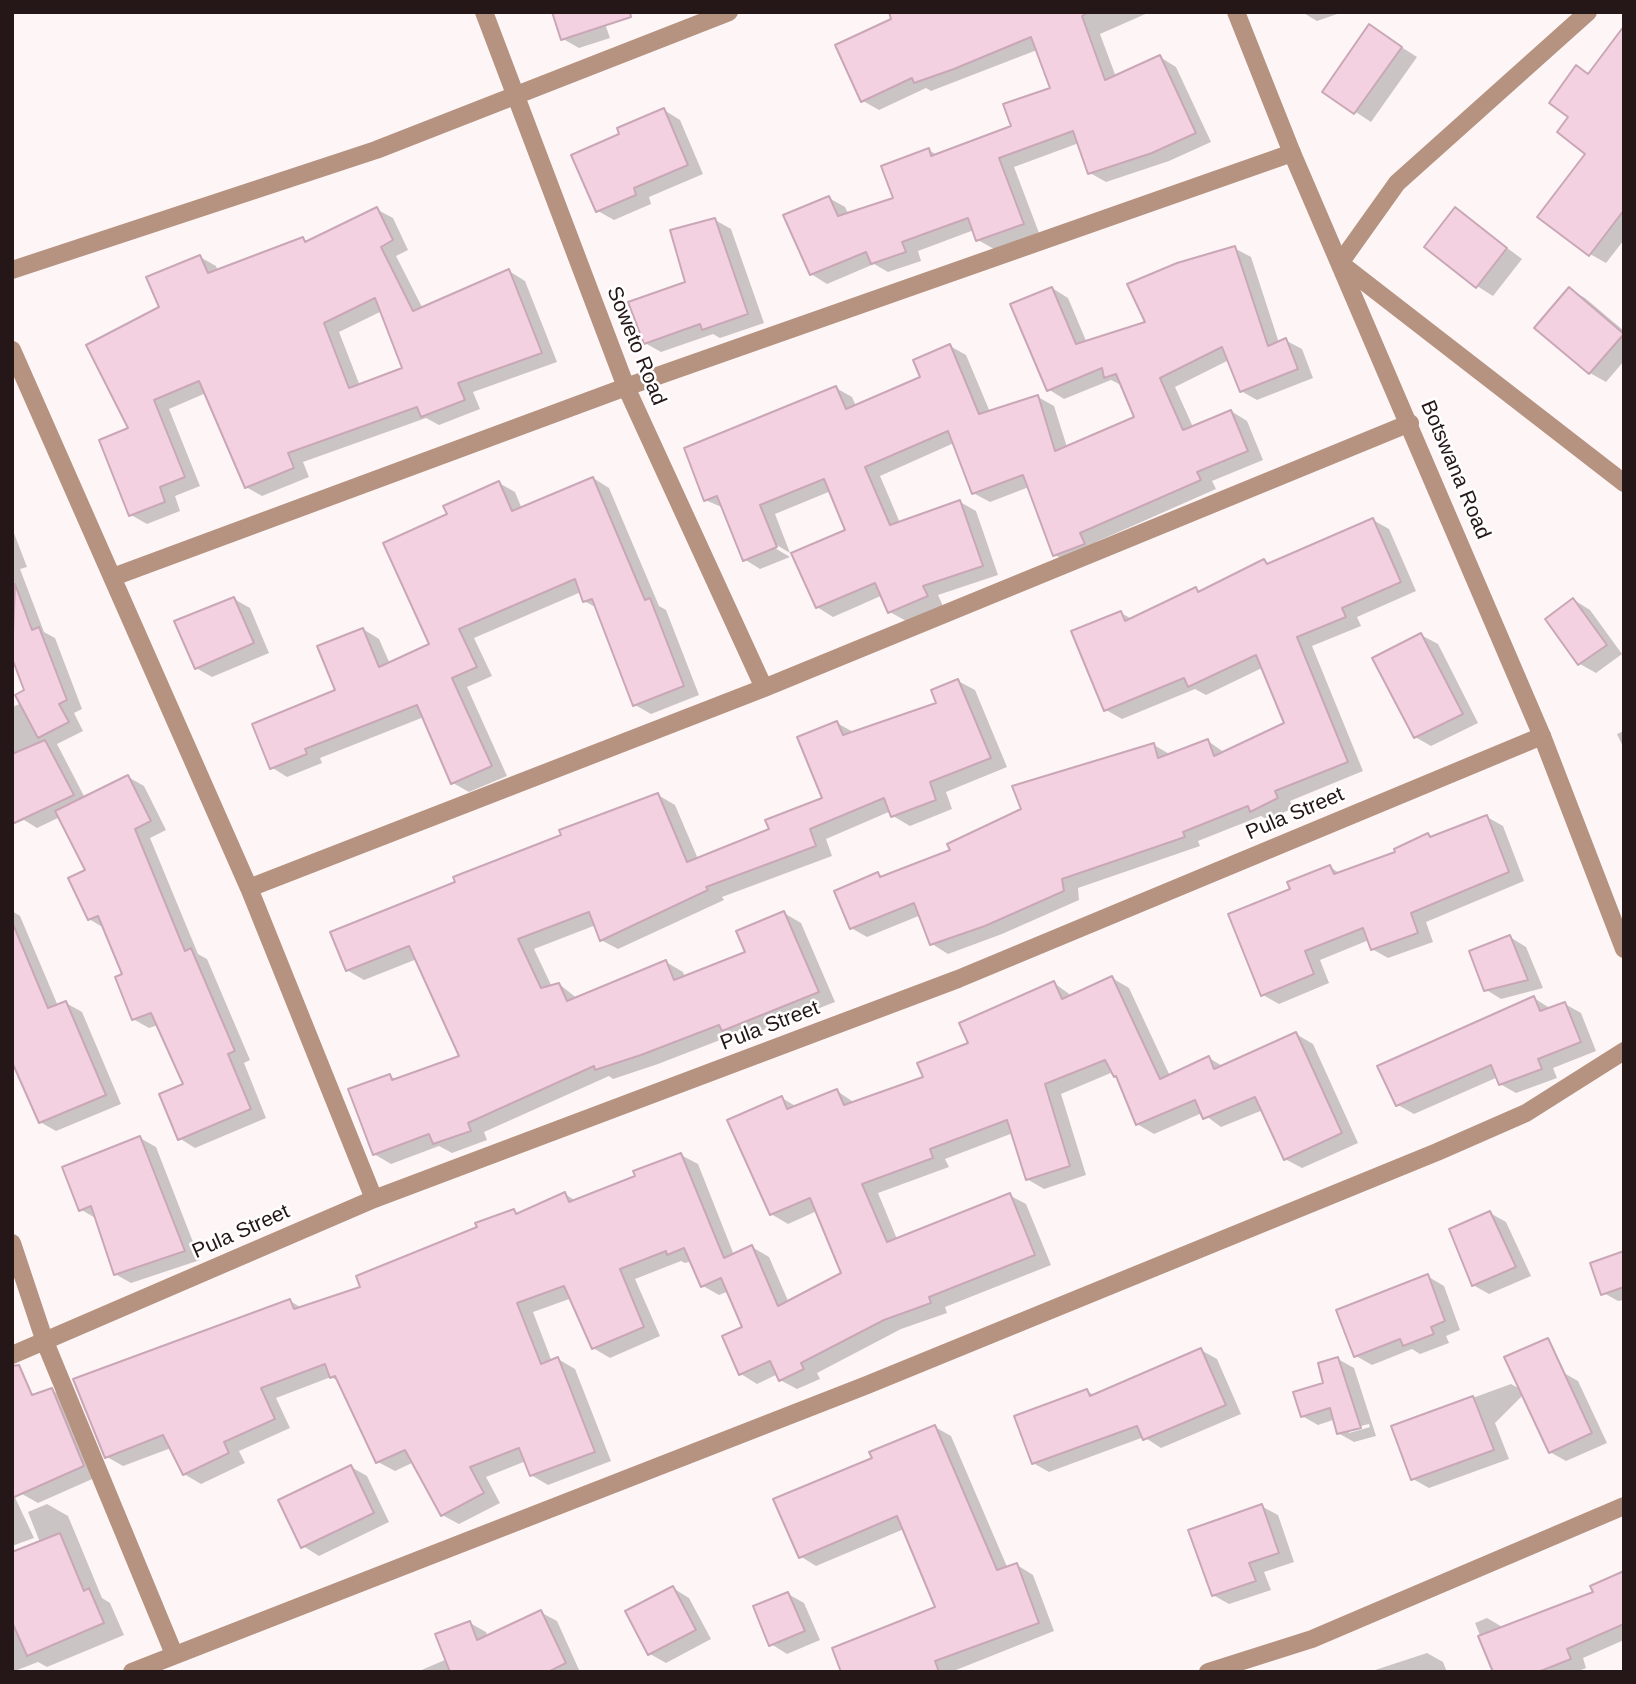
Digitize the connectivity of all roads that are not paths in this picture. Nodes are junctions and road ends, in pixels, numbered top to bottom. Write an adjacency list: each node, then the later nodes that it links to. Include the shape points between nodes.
1 (484, 12): 5 (street, Soweto Road)
2 (729, 12): 5 (street)
3 (1236, 12): 6 (street, Botswana Road)
4 (1588, 12): 7 (street, via 1398,183)
5 (517, 95): 8 (street, via 376,150); 10 (street, Soweto Road)
6 (1292, 153): 7 (street, Botswana Road); 10 (street)
7 (1340, 263): 11 (street, Botswana Road); 12 (street)
8 (12, 270)
9 (12, 350): 13 (street)
10 (626, 387): 13 (street); 14 (street, Soweto Road)
11 (1410, 423): 14 (street); 15 (street, Botswana Road)
12 (1624, 483)
13 (113, 577): 16 (street)
14 (764, 688): 16 (street)
15 (1542, 736): 17 (street, Botswana Road); 19 (street, Pula Street, via 958,979)
16 (249, 888): 19 (street)
17 (1624, 949)
18 (1624, 1051): 24 (street, via 1527,1113 1424,1157 867,1385)
19 (374, 1199): 21 (street, Pula Street)
20 (12, 1243): 21 (street)
21 (45, 1342): 22 (street, Pula Street); 24 (street)
22 (12, 1355)
23 (1624, 1506): 26 (street, via 1312,1639)
24 (174, 1654): 25 (street)
25 (132, 1672)
26 (1208, 1672)

